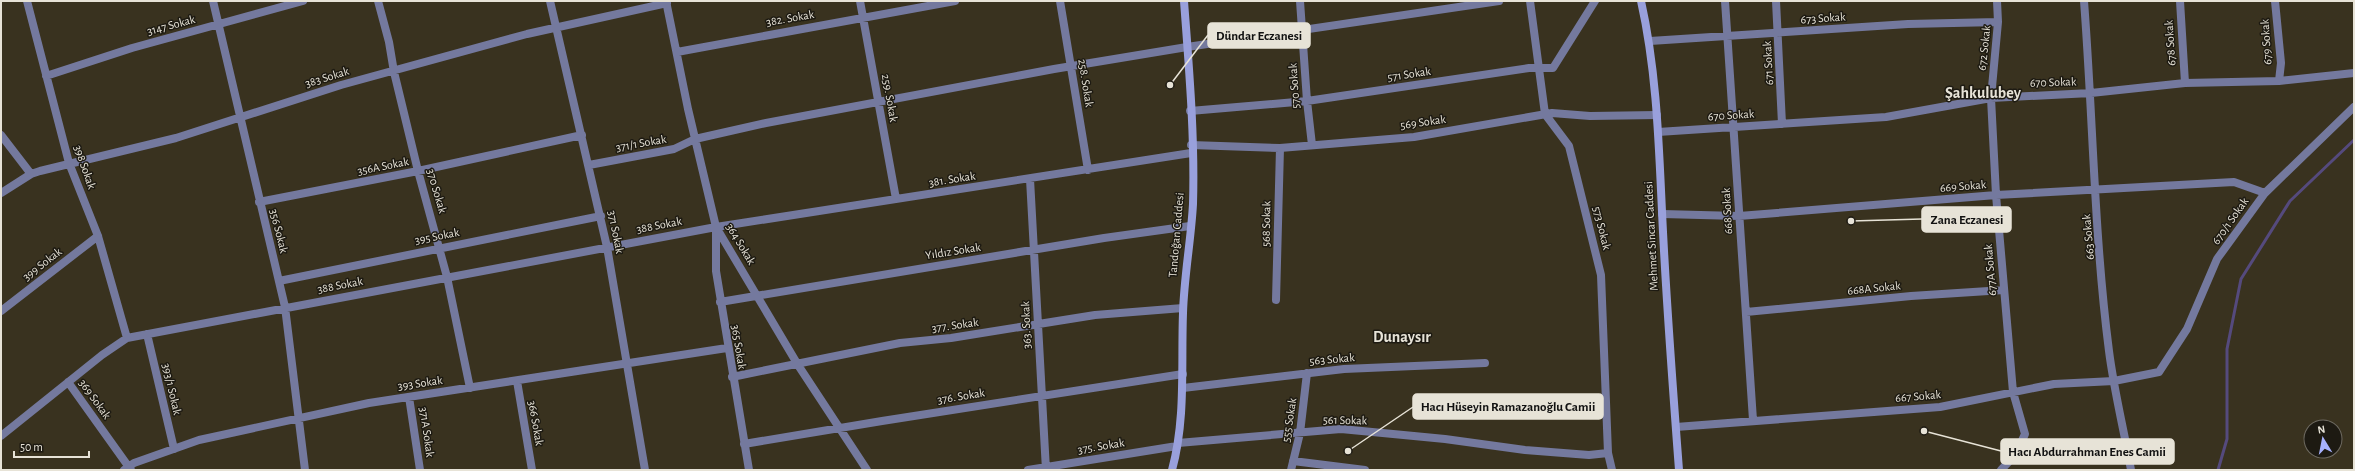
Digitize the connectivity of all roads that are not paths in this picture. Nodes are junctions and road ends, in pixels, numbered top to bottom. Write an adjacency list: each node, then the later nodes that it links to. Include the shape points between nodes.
1 (27, 1): 36 (street, 398 Sokak)
2 (213, 1): 24 (street, 356 Sokak)
3 (303, 1): 24 (street, 3147 Sokak)
4 (378, 1): 34 (street, 370 Sokak)
5 (550, 1): 25 (street, 371 Sokak)
6 (860, 1): 22 (street, 259. Sokak)
7 (955, 1): 22 (street, 382. Sokak)
8 (1060, 1): 32 (street, 258. Sokak)
9 (1184, 1): 30 (street, Tandoğan Caddesi)
10 (1300, 1): 26 (street, 570 Sokak)
11 (1499, 1): 26 (street, 371/1 Sokak)
12 (1530, 1): 33 (street, 573 Sokak)
13 (1595, 1): 33 (street, 571 Sokak, via 1552,68)
14 (1641, 1): 29 (street, Mehmet Sincar Caddesi)
15 (1725, 1): 28 (street, 668 Sokak)
16 (1776, 1): 27 (street, 671 Sokak)
17 (1997, 1): 23 (street, 672 Sokak)
18 (2084, 1): 39 (street, 663 Sokak)
19 (2180, 1): 38 (street, 678 Sokak)
20 (2275, 1): 37 (street, 679 Sokak, via 2281,63)
21 (667, 2): 25 (street, 383 Sokak); 31 (street, 364 Sokak)
22 (863, 17): 31 (street, 382. Sokak); 42 (street, 259. Sokak)
23 (1998, 22): 27 (street, 673 Sokak, via 1908,24); 40 (street, 672 Sokak)
24 (220, 24): 36 (street, 3147 Sokak, via 132,48); 47 (street, 356 Sokak)
25 (556, 28): 34 (street, 383 Sokak); 52 (street, 371 Sokak)
26 (1302, 30): 30 (street, 371/1 Sokak); 41 (street, 570 Sokak)
27 (1779, 33): 28 (street, 673 Sokak); 48 (street, 671 Sokak)
28 (1728, 37): 29 (street, 673 Sokak); 49 (street, 668 Sokak)
29 (1650, 41): 46 (street, Mehmet Sincar Caddesi)
30 (1187, 47): 32 (street, 371/1 Sokak); 44 (street, Tandoğan Caddesi)
31 (677, 52): 53 (street, 364 Sokak)
32 (1071, 66): 42 (street, 371/1 Sokak); 59 (street, 258. Sokak)
33 (1539, 68): 41 (street, 571 Sokak); 45 (street, 573 Sokak)
34 (394, 72): 47 (street, 383 Sokak, via 341,85); 60 (street, 370 Sokak)
35 (2354, 73): 37 (street, 670 Sokak)
36 (46, 76): 57 (street, 398 Sokak)
37 (2279, 81): 38 (street, 670 Sokak)
38 (2185, 83): 39 (street, 670 Sokak)
39 (2091, 93): 40 (street, 670 Sokak); 63 (street, 663 Sokak)
40 (1991, 98): 48 (street, 670 Sokak, via 1886,117); 66 (street, 677A Sokak)
41 (1306, 101): 44 (street, 571 Sokak); 54 (street, 570 Sokak)
42 (878, 102): 53 (street, 371/1 Sokak); 67 (street, 259. Sokak)
43 (2354, 107): 65 (street, 670/1 Sokak)
44 (1190, 111): 56 (street, Tandoğan Caddesi)
45 (1545, 114): 46 (street, 569 Sokak); 54 (street, 569 Sokak, via 1414,137); 116 (street, 573 Sokak, via 1569,146 1601,275)
46 (1656, 115): 50 (street, Mehmet Sincar Caddesi)
47 (241, 118): 57 (street, 383 Sokak, via 176,138); 68 (street, 356 Sokak)
48 (1782, 124): 49 (street, 670 Sokak)
49 (1735, 127): 50 (street, 670 Sokak); 71 (street, 668 Sokak)
50 (1658, 132): 69 (street, Mehmet Sincar Caddesi)
51 (1, 135): 61 (street)
52 (582, 135): 58 (street, 371 Sokak); 60 (street, 356A Sokak)
53 (695, 138): 58 (street, 371/1 Sokak, via 674,149); 73 (street, 364 Sokak)
54 (1312, 145): 55 (street, 569 Sokak)
55 (1280, 148): 56 (street, 569 Sokak); 82 (street, 568 Sokak)
56 (1191, 149): 59 (street, 381. Sokak); 72 (street, Tandoğan Caddesi, via 1193,205)
57 (69, 163): 61 (street, 383 Sokak); 74 (street, 398 Sokak)
58 (589, 165): 70 (street, 371 Sokak)
59 (1088, 170): 62 (street, 381. Sokak)
60 (418, 171): 68 (street, 356A Sokak); 76 (street, 370 Sokak)
61 (31, 174): 64 (street, 383 Sokak)
62 (1030, 179): 67 (street, 381. Sokak); 77 (street, 363. Sokak)
63 (2096, 190): 65 (street, 669 Sokak, via 2234,182); 66 (street, 669 Sokak); 100 (street, 663 Sokak, via 2109,351)
64 (1, 193)
65 (2265, 193): 95 (street, 670/1 Sokak, via 2217,259 2187,328)
66 (1996, 195): 71 (street, 669 Sokak); 80 (street, 677A Sokak)
67 (896, 199): 73 (street, 381. Sokak)
68 (259, 202): 79 (street, 356 Sokak)
69 (1662, 214): 71 (street, 669 Sokak); 109 (street, Mehmet Sincar Caddesi)
70 (601, 216): 75 (street, 371 Sokak); 76 (street, 395 Sokak)
71 (1738, 216): 87 (street, 668 Sokak)
72 (1190, 226): 77 (street, Yıldız Sokak); 85 (street, Tandoğan Caddesi)
73 (716, 227): 75 (street, 388 Sokak); 81 (street, 364 Sokak); 83 (street, 365 Sokak, via 716,271)
74 (98, 236): 86 (street, 399 Sokak); 90 (street, 398 Sokak)
75 (607, 247): 78 (street, 388 Sokak); 93 (street, 371 Sokak)
76 (440, 248): 78 (street, 370 Sokak); 79 (street, 395 Sokak)
77 (1035, 250): 81 (street, Yıldız Sokak); 88 (street, 363. Sokak)
78 (447, 277): 84 (street, 388 Sokak); 102 (street, 370 Sokak)
79 (278, 281): 84 (street, 356 Sokak)
80 (2004, 290): 87 (street, 668A Sokak); 104 (street, 677A Sokak)
81 (759, 296): 83 (street, Yıldız Sokak); 94 (street, 364 Sokak)
82 (1276, 300)
83 (720, 302): 91 (street, 365 Sokak)
84 (285, 307): 89 (street, 388 Sokak); 107 (street, 356 Sokak)
85 (1183, 308): 88 (street, 377. Sokak, via 1095,315); 97 (street, Tandoğan Caddesi)
86 (1, 311)
87 (1746, 312): 108 (street, 668 Sokak)
88 (1038, 324): 94 (street, 377. Sokak, via 951,338 900,343); 105 (street, 363. Sokak)
89 (147, 334): 90 (street, 388 Sokak); 115 (street, 393/1 Sokak)
90 (127, 338): 101 (street, 388 Sokak)
91 (727, 348): 93 (street, 393 Sokak); 98 (street, 365 Sokak)
92 (1485, 363): 96 (street, 563 Sokak)
93 (626, 365): 99 (street, 393 Sokak); 123 (street, 371 Sokak)
94 (798, 365): 98 (street, 377. Sokak); 110 (street, 364 Sokak)
95 (2159, 372): 100 (street, 667 Sokak)
96 (1307, 373): 103 (street, 563 Sokak); 111 (street, 555 Sokak)
97 (1183, 374): 103 (street, Tandoğan Caddesi); 105 (street, 376. Sokak)
98 (732, 377): 113 (street, 365 Sokak)
99 (516, 381): 102 (street, 393 Sokak); 122 (street, 366 Sokak)
100 (2114, 381): 104 (street, 667 Sokak, via 2054,384); 133 (street, 663 Sokak)
101 (68, 382): 112 (street, 388 Sokak); 118 (street, 369 Sokak)
102 (470, 388): 106 (street, 393 Sokak)
103 (1182, 388): 114 (street, Tandoğan Caddesi)
104 (2013, 392): 108 (street, 667 Sokak, via 1940,407); 132 (street, 677A Sokak, via 2025,434 2016,454)
105 (1041, 396): 110 (street, 376. Sokak); 119 (street, 363. Sokak)
106 (410, 397): 107 (street, 393 Sokak, via 369,403); 121 (street, 371A Sokak)
107 (298, 419): 115 (street, 393 Sokak, via 199,440); 120 (street, 356 Sokak)
108 (1753, 420): 109 (street, 667 Sokak)
109 (1676, 427): 131 (street, Mehmet Sincar Caddesi)
110 (839, 428): 113 (street, 376. Sokak); 125 (street, 364 Sokak)
111 (1300, 433): 114 (street, 561 Sokak); 116 (street, 561 Sokak, via 1341,430 1445,439 1524,450 1589,455); 117 (street, 555 Sokak)
112 (1, 436)
113 (744, 444): 124 (street, 365 Sokak)
114 (1177, 445): 119 (street, 375. Sokak); 127 (street, Tandoğan Caddesi)
115 (174, 449): 118 (street, 393 Sokak)
116 (1608, 453): 130 (street, 573 Sokak)
117 (1294, 461): 128 (street, 555 Sokak); 129 (street)
118 (128, 469)
119 (1046, 469): 126 (street, 375. Sokak)
120 (305, 470)
121 (420, 470)
122 (532, 470)
123 (645, 470)
124 (749, 470)
125 (867, 470)
126 (1028, 470)
127 (1172, 470)
128 (1291, 470)
129 (1365, 470)
130 (1612, 470)
131 (1679, 470)
132 (2001, 470)
133 (2131, 470)

